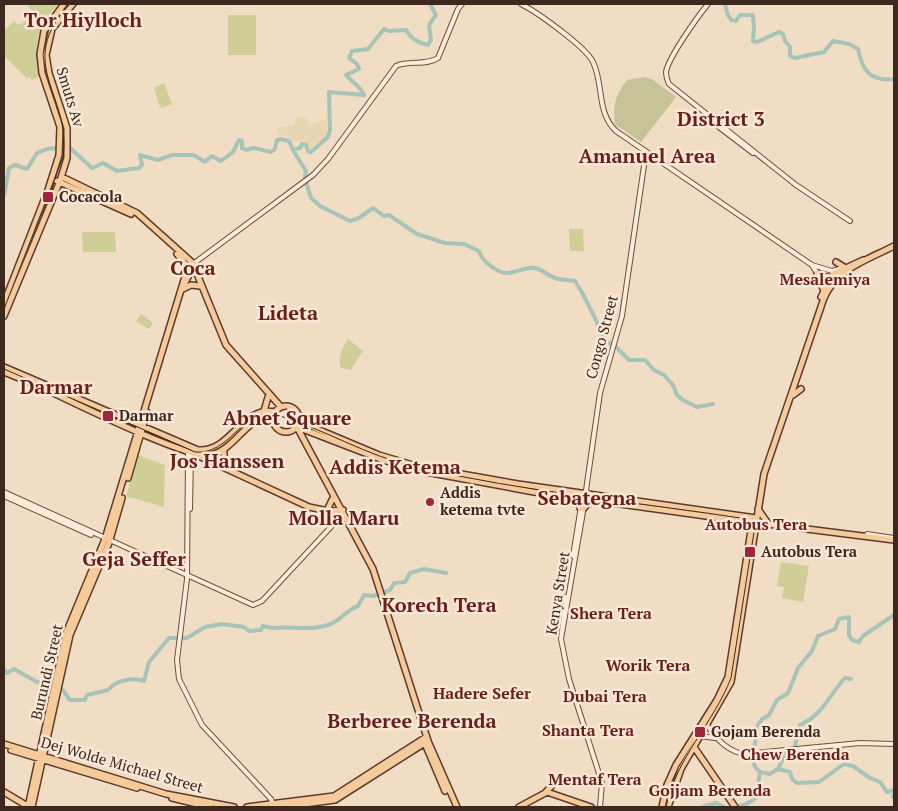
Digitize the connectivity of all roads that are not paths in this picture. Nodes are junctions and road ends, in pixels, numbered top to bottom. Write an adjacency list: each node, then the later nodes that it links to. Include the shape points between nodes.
1 (64, 4): 8 (main road, Smuts Av, via 44,31 40,54 42,73 60,126 60,150)
2 (73, 4): 9 (main road, Smuts Av, via 52,29 46,55 48,73 66,122 69,145)
3 (462, 4): 15 (main road, via 438,58 403,63 393,69 328,159 307,180)
4 (521, 4): 6 (main road, via 572,40 591,58 608,122)
5 (707, 4): 7 (main road, via 669,62 667,79 675,89 743,140); 7 (main road, via 693,19 672,54 665,77 674,91)
6 (646, 152): 14 (main road); 46 (main road, Congo Street, via 624,307 601,383)
7 (759, 157): 10 (main road)
8 (53, 177): 9 (main road); 25 (main road, Smuts Av)
9 (61, 179): 15 (main road, via 137,213); 26 (main road)
10 (849, 222)
11 (894, 246): 12 (main road)
12 (866, 259): 16 (main road); 17 (main road)
13 (836, 262): 16 (main road)
14 (812, 266): 16 (main road, via 832,272); 18 (main road)
15 (191, 268): 22 (main road); 23 (main road); 32 (main road, via 226,345); 33 (main road)
16 (844, 268): 20 (main road)
17 (851, 270): 19 (main road); 21 (main road)
18 (817, 272): 20 (main road); 24 (main road)
19 (841, 274): 20 (main road); 24 (main road)
20 (829, 278): 24 (main road)
21 (849, 278)
22 (200, 286): 23 (main road, via 191,285); 29 (main road, via 221,342)
23 (183, 289): 33 (main road)
24 (825, 292): 28 (main road); 53 (main road, via 764,462)
25 (4, 303)
26 (4, 316)
27 (4, 369): 36 (main road); 38 (main road)
28 (797, 383): 30 (main road); 30 (main road, via 802,389)
29 (268, 397): 31 (main road); 32 (main road)
30 (791, 398): 53 (main road, via 766,468)
31 (264, 411): 32 (main road); 35 (main road)
32 (276, 411): 34 (main road, via 293,408); 35 (main road); 40 (main road, via 274,424 279,429)
33 (144, 418): 36 (main road); 38 (main road, Burundi Street); 39 (main road)
34 (300, 419): 37 (main road); 48 (main road, via 360,447 407,463)
35 (248, 422): 39 (main road, via 219,446 206,450 192,448); 43 (main road)
36 (132, 423): 38 (main road)
37 (297, 427): 40 (main road); 41 (main road); 42 (main road)
38 (141, 429): 39 (main road); 44 (main road); 59 (main road, Burundi Street)
39 (151, 431)
40 (291, 431): 50 (main road, via 296,434)
41 (312, 432): 42 (main road); 48 (main road, via 405,467 526,491)
42 (303, 440): 54 (main road)
43 (224, 449): 45 (main road); 51 (main road, via 227,467)
44 (190, 454): 45 (main road); 60 (main road)
45 (201, 456): 54 (main road, via 309,507)
46 (584, 493): 48 (main road); 48 (main road); 49 (main road); 49 (main road); 52 (main road, Congo Street)
47 (4, 494): 59 (main road)
48 (575, 494): 52 (main road)
49 (593, 497): 52 (main road); 55 (main road)
50 (333, 498): 51 (main road); 54 (main road)
51 (328, 508): 54 (main road)
52 (582, 508): 91 (main road, Kenya Street, via 561,639 569,679 602,783)
53 (756, 510): 55 (main road); 56 (main road); 57 (main road)
54 (341, 511): 60 (main road, via 256,605); 64 (main road, via 381,596)
55 (745, 519): 57 (main road); 57 (main road)
56 (767, 522): 57 (main road); 58 (main road)
57 (754, 523): 58 (main road); 61 (main road, via 731,682); 92 (main road, via 728,677 676,765)
58 (894, 539)
59 (107, 541): 60 (main road); 70 (main road, Burundi Street, via 68,634)
60 (187, 577): 80 (main road, via 178,679 202,724)
61 (708, 725): 62 (main road); 63 (main road)
62 (700, 736): 63 (main road); 67 (main road)
63 (715, 738): 65 (main road, via 735,752 755,754 867,742)
64 (425, 739): 73 (main road); 86 (main road)
65 (894, 744)
66 (4, 746): 69 (main road, Dej Wolde Michael Street); 70 (main road, Dej Wolde Michael Street)
67 (694, 747): 68 (main road); 75 (main road)
68 (689, 754): 75 (main road, via 700,760); 93 (main road, via 676,780)
69 (29, 755): 70 (main road, Dej Wolde Michael Street); 72 (main road)
70 (42, 757): 71 (main road, Dej Wolde Michael Street); 72 (main road, Burundi Street); 83 (main road, Dej Wolde Michael Street, via 166,794)
71 (51, 762): 72 (main road); 82 (main road, Dej Wolde Michael Street, via 165,797)
72 (38, 772): 78 (main road); 81 (main road)
73 (373, 772): 80 (main road, via 334,796); 85 (main road, via 335,800)
74 (558, 780): 76 (main road)
75 (721, 788): 94 (main road)
76 (547, 793): 87 (main road); 88 (main road); 89 (main road); 90 (main road)
77 (4, 794): 79 (main road)
78 (30, 798): 79 (main road); 81 (main road)
79 (23, 805): 81 (main road)
80 (274, 806): 84 (main road)
81 (30, 807)
82 (210, 807)
83 (234, 807)
84 (247, 807)
85 (281, 807)
86 (455, 807)
87 (519, 807)
88 (524, 807)
89 (582, 807)
90 (590, 807)
91 (600, 807)
92 (662, 807)
93 (668, 807)
94 (734, 807)

